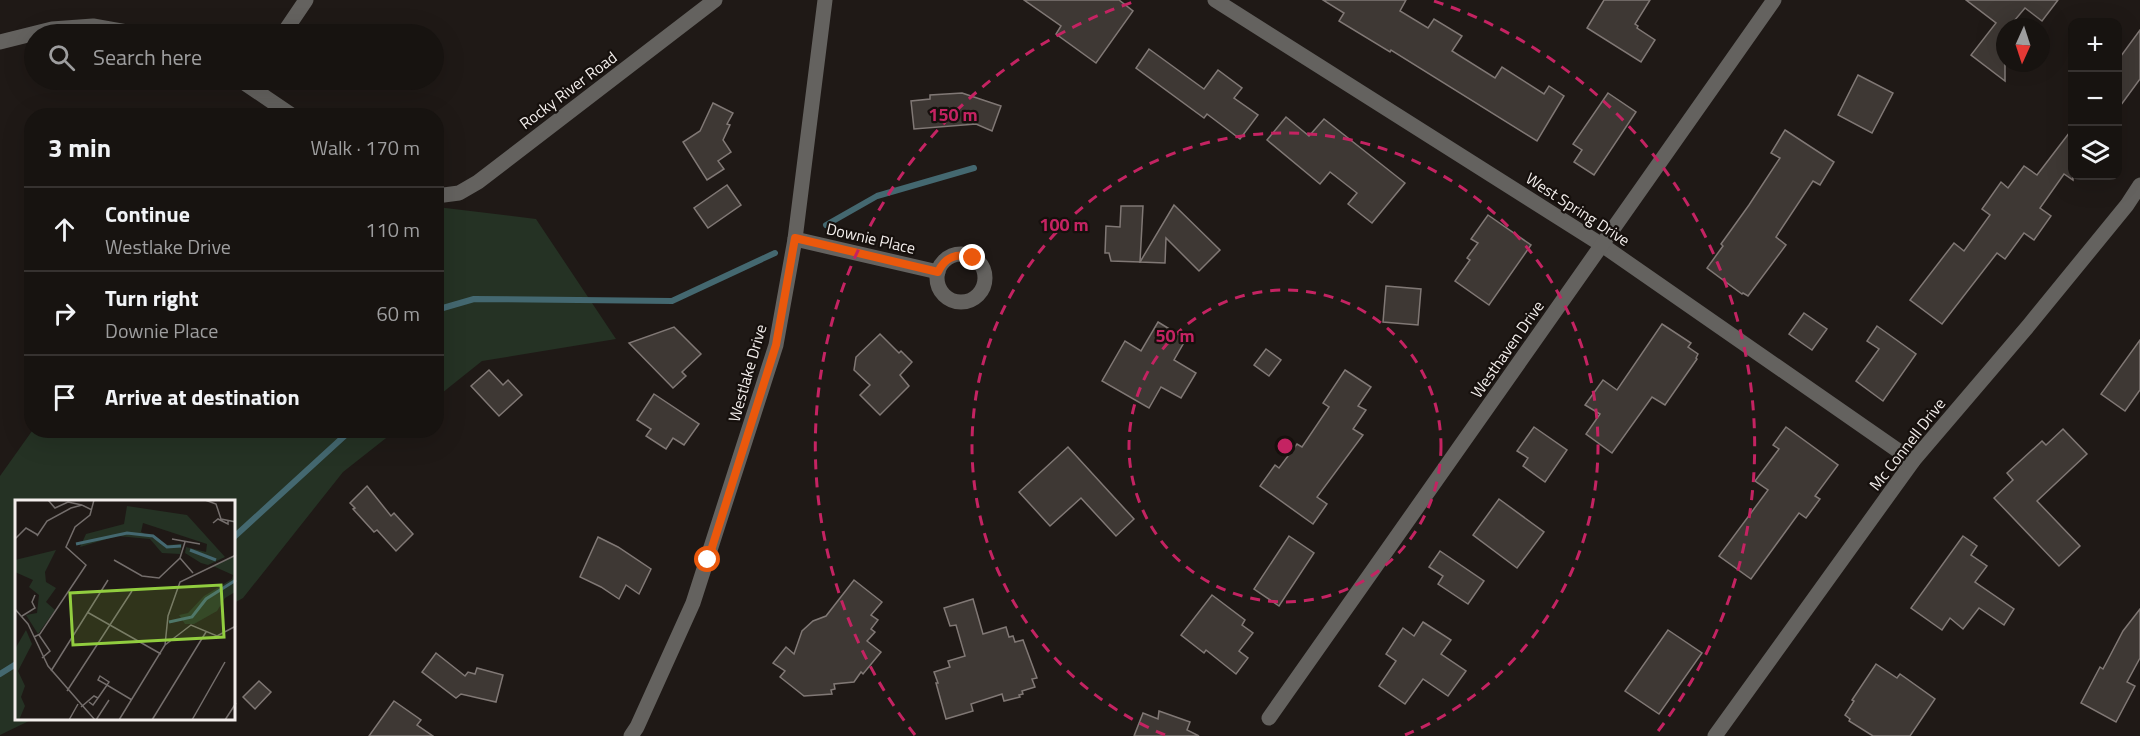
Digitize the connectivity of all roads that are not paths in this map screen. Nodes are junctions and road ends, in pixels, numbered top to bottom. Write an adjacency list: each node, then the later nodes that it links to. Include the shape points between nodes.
1 (306, 0): 6 (street)
2 (715, 0): 12 (street, Rocky River Road, via 478,182 459,193)
3 (825, 0): 13 (street, Westlake Drive)
4 (1215, 0): 14 (street, West Spring Drive)
5 (1774, 0): 14 (street, Westhaven Drive)
6 (290, 24)
7 (24, 36): 8 (street)
8 (0, 42)
9 (259, 90): 10 (street)
10 (282, 108)
11 (2140, 185): 16 (street, Mc Connell Drive, via 2029,325)
12 (444, 195)
13 (795, 238): 15 (street, Downie Place); 18 (street, Westlake Drive, via 776,345 708,560 693,603)
14 (1602, 245): 16 (street, West Spring Drive); 17 (street, Westhaven Drive)
15 (938, 272)
16 (1913, 461): 19 (street, Mc Connell Drive)
17 (1269, 718)
18 (631, 736)
19 (1714, 736)

